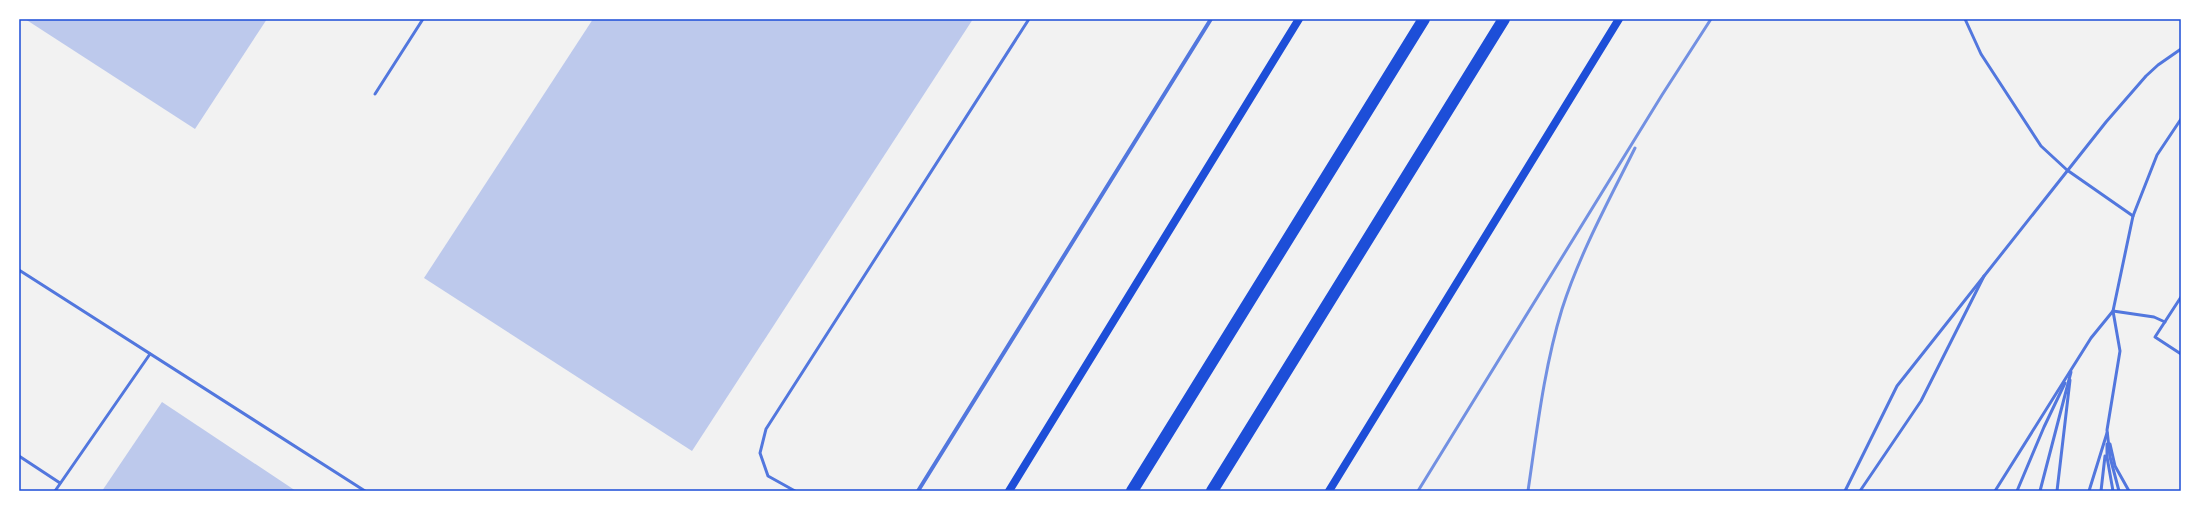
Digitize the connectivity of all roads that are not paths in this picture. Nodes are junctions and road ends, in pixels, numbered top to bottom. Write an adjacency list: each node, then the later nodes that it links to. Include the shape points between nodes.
1 (423, 19): 10 (lane)
2 (1029, 19): 27 (lane, via 766,429 760,453 768,476)
3 (1211, 19): 28 (street)
4 (1299, 19): 29 (main road)
5 (1424, 19): 30 (highway)
6 (1504, 19): 31 (highway)
7 (1618, 19): 32 (main road)
8 (1965, 19): 12 (lane, via 1981,54 2041,146)
9 (2181, 49): 12 (lane, via 2158,64 2146,76)
10 (375, 94)
11 (2181, 119): 13 (lane, via 2157,155)
12 (2067, 170): 13 (lane); 15 (lane)
13 (2133, 216): 17 (lane)
14 (19, 270): 19 (lane)
15 (1988, 270): 33 (lane, via 1897,386); 34 (lane, via 1921,401)
16 (2181, 297): 18 (lane)
17 (2113, 311): 18 (lane); 21 (lane, via 2091,338); 22 (lane, via 2120,352)
18 (2165, 322): 20 (lane, via 2155,337)
19 (150, 354): 24 (lane); 26 (lane)
20 (2181, 354)
21 (2072, 369): 35 (lane); 36 (lane); 37 (lane); 38 (lane)
22 (2107, 430): 39 (lane); 40 (lane); 41 (lane, via 2107,457); 42 (lane, via 2110,457); 43 (lane, via 2115,466)
23 (19, 456): 24 (lane)
24 (60, 483): 25 (lane)
25 (55, 491)
26 (365, 491)
27 (795, 491)
28 (918, 491)
29 (1009, 491)
30 (1132, 491)
31 (1212, 491)
32 (1329, 491)
33 (1844, 491)
34 (1860, 491)
35 (1995, 491)
36 (2017, 491)
37 (2040, 491)
38 (2057, 491)
39 (2089, 491)
40 (2101, 491)
41 (2113, 491)
42 (2119, 491)
43 (2129, 491)

